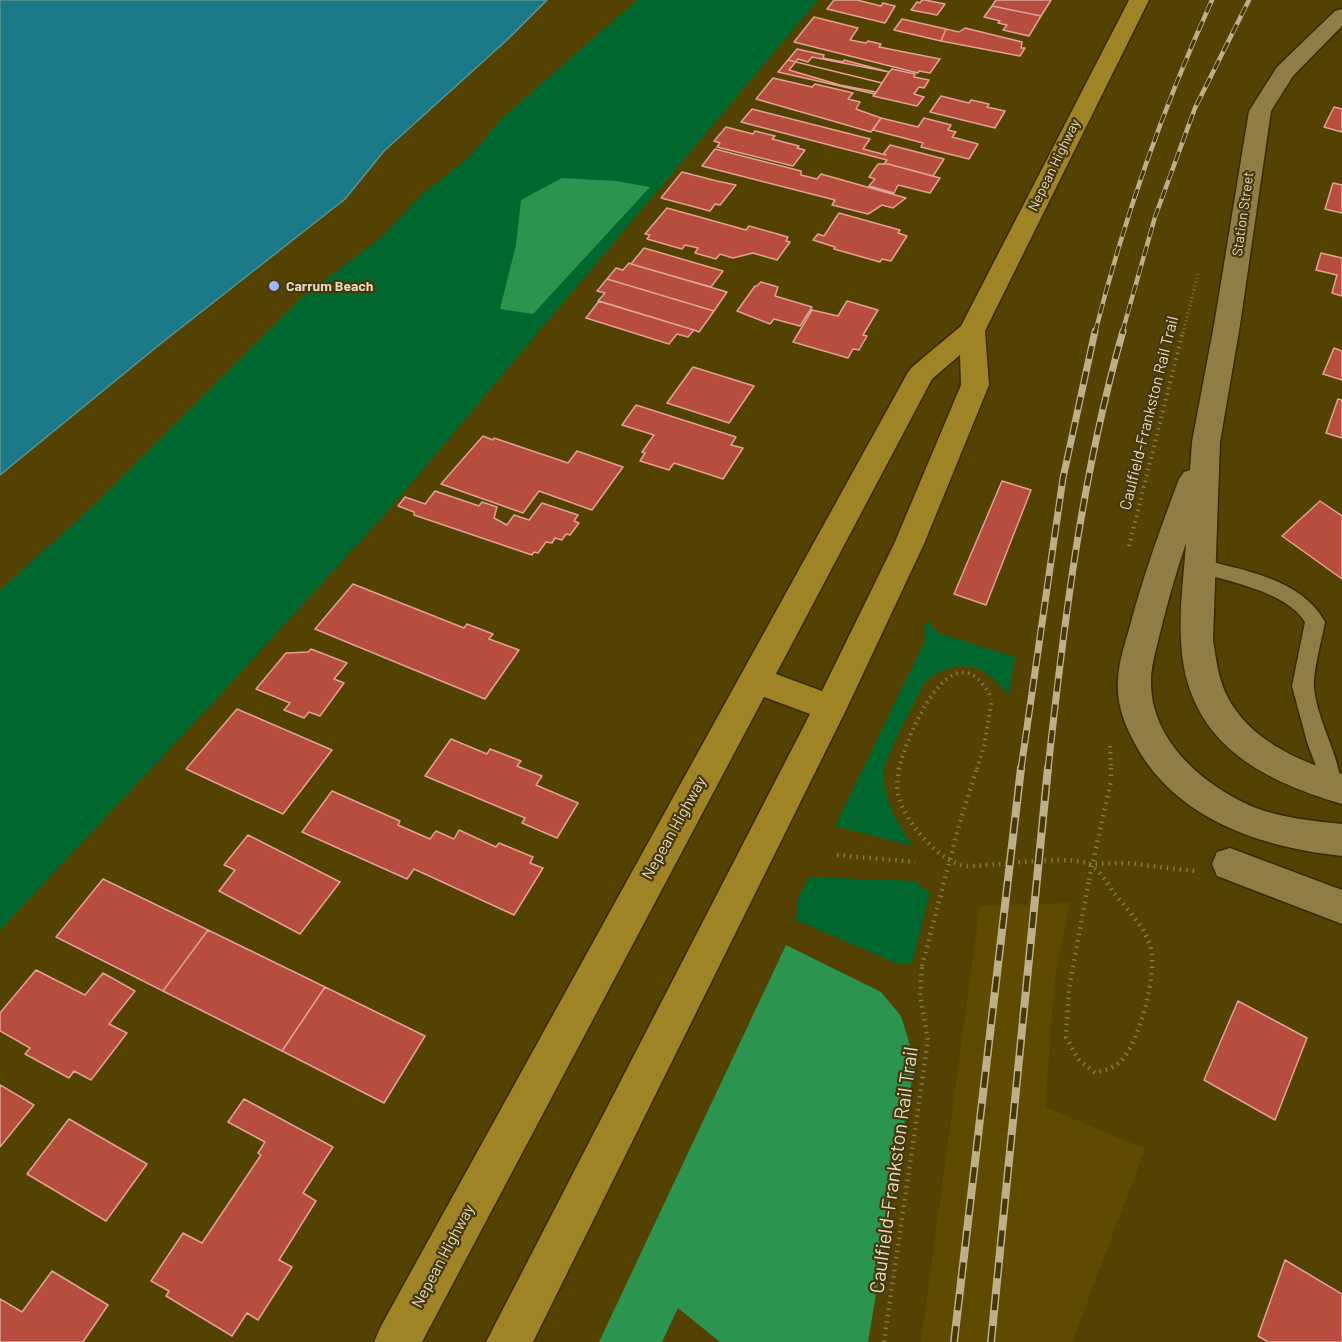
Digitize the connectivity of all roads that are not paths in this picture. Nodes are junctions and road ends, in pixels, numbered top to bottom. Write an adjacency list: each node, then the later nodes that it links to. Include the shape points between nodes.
1 (1139, 0): 3 (highway, Nepean Highway)
2 (1342, 15): 4 (street, Station Street, via 1287,68 1260,111)
3 (972, 332): 6 (highway, Nepean Highway, via 921,374); 7 (highway, Nepean Highway, via 975,385 909,544)
4 (1206, 442): 5 (street, Station Street); 9 (street, Station Street, via 1156,586 1135,672 1141,722 1159,754 1199,795 1239,818 1288,834)
5 (1200, 566): 8 (street, Station Street, via 1197,640 1201,673 1215,707 1236,736 1256,752 1288,771); 8 (lane, via 1267,586 1313,616 1303,686 1318,742)
6 (756, 680): 7 (highway); 12 (highway, Nepean Highway)
7 (830, 708): 13 (highway, Nepean Highway)
8 (1338, 788)
9 (1342, 840)
10 (1230, 864): 11 (street)
11 (1342, 906)
12 (397, 1342)
13 (509, 1342)

